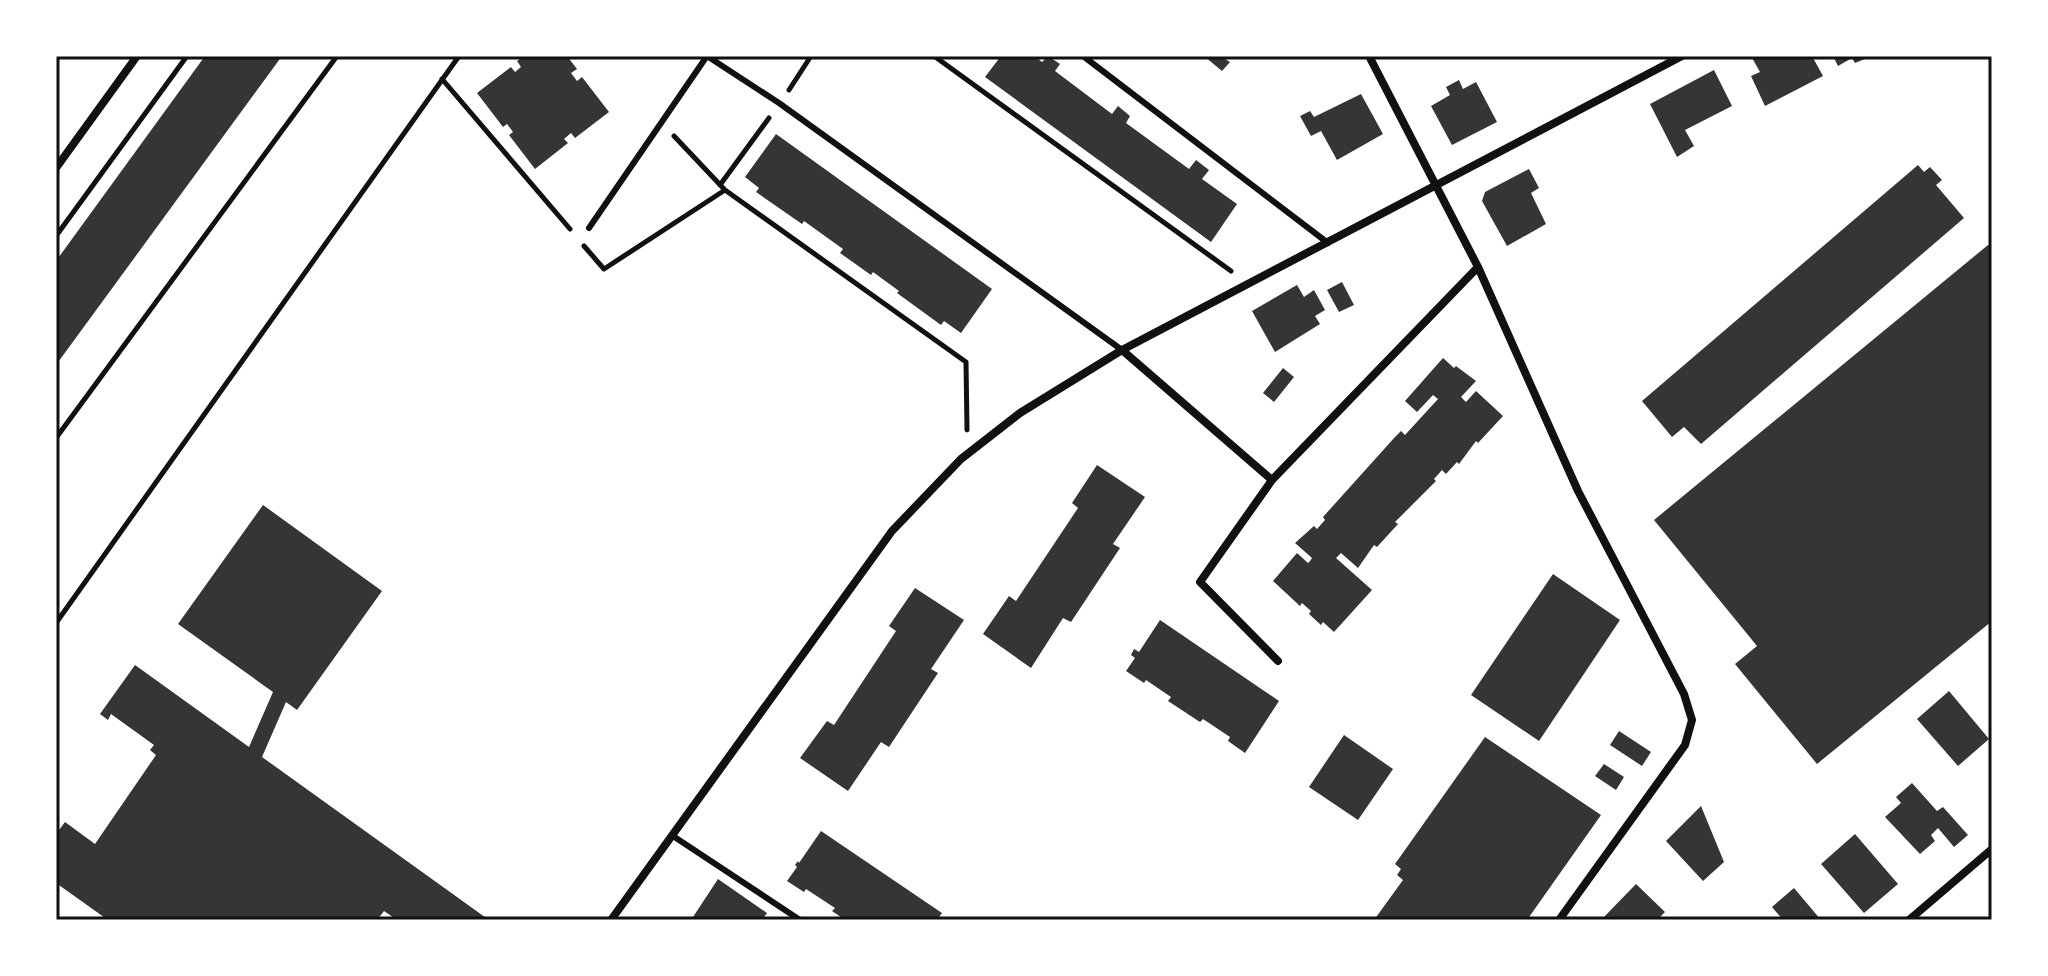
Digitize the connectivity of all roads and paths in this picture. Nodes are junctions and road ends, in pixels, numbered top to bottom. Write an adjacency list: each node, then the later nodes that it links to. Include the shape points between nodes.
1 (137, 56): 13 (street)
2 (187, 56): 18 (path)
3 (337, 56): 24 (path)
4 (459, 56): 10 (path)
5 (811, 56): 11 (path)
6 (934, 56): 22 (path)
7 (1083, 56): 19 (lane)
8 (1369, 56): 14 (street)
9 (1682, 56): 14 (street)
10 (442, 79): 17 (path); 27 (path)
11 (779, 103): 12 (lane, via 707,56); 15 (path); 23 (lane)
12 (661, 123): 15 (path); 16 (lane)
13 (56, 168)
14 (1438, 185): 19 (street); 21 (street)
15 (722, 187): 20 (path, via 604,269); 25 (path, via 966,362)
16 (589, 228)
17 (574, 234)
18 (56, 236)
19 (1328, 243): 22 (street)
20 (584, 246)
21 (1478, 267): 26 (street); 33 (street, via 1578,491 1684,694 1692,720 1685,745)
22 (1247, 285): 23 (street)
23 (1122, 350): 25 (street, via 1020,413); 26 (street)
24 (56, 438)
25 (967, 455): 29 (street, via 892,531)
26 (1272, 480): 28 (street, via 1200,582)
27 (56, 623)
28 (1278, 661)
29 (673, 836): 31 (street); 32 (lane)
30 (1992, 849): 34 (street)
31 (611, 920)
32 (800, 920)
33 (1559, 920)
34 (1909, 920)

